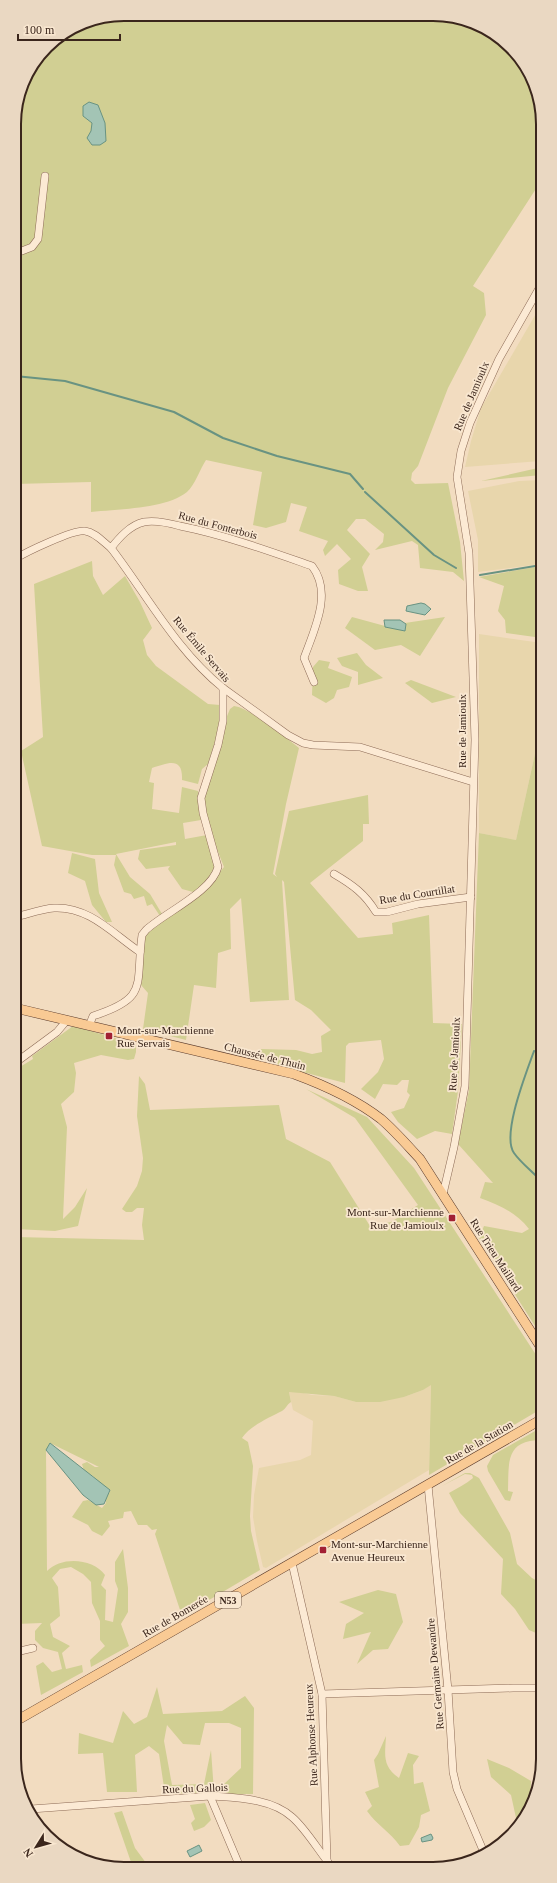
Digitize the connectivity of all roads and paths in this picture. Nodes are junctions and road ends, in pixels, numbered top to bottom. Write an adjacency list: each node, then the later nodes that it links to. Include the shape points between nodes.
1 (45, 176): 2 (street, via 38,239 32,247)
2 (21, 251)
3 (536, 294): 8 (street, Rue de Jamioulx, via 499,359 470,423 458,471 469,553 475,740)
4 (110, 548): 5 (street, via 83,530); 6 (street, Rue du Fonterbois, via 136,525 156,522 205,531 312,566 320,584 321,604 320,615 304,658); 7 (street, Rue Émile Servais, via 175,637 201,669)
5 (21, 555)
6 (314, 682)
7 (223, 688): 8 (street, via 288,735 303,742 313,745 360,747); 12 (street, Rue Émile Servais, via 223,720 201,804 216,856 217,869 212,879 197,893 146,930 142,935)
8 (473, 782): 10 (street, Rue de Jamioulx)
9 (334, 874): 10 (street, Rue du Courtillat, via 361,891 376,912)
10 (471, 897): 17 (street, Rue de Jamioulx, via 465,1086)
11 (21, 916): 12 (street, via 53,908 77,910 99,921)
12 (140, 952): 15 (street, Rue Émile Servais, via 135,992 129,1000 118,1007 93,1016)
13 (21, 1009): 14 (main road, Chaussée de Thuin)
14 (67, 1020): 15 (main road, Chaussée de Thuin); 16 (street, via 57,1032)
15 (89, 1026): 17 (main road, Chaussée de Thuin, via 294,1074 321,1084 382,1120 420,1159)
16 (21, 1059)
17 (443, 1194): 18 (main road, Rue Trieu Maillard)
18 (536, 1340)
19 (536, 1422): 20 (main road, Rue de la Station / N53)
20 (428, 1485): 21 (main road, Rue de Bomerée / N53); 25 (street, Rue Germaine Dewandre)
21 (292, 1563): 26 (street, Rue Alphonse Heureux); 27 (main road, Rue de Bomerée / N53)
22 (33, 1648): 23 (street)
23 (21, 1651)
24 (536, 1688): 25 (street)
25 (448, 1690): 26 (street); 30 (street, Rue Germaine Dewandre, via 454,1780)
26 (322, 1694): 31 (street, Rue Alphonse Heureux)
27 (21, 1718)
28 (210, 1796): 29 (street, Rue du Gallois); 31 (street, Rue du Gallois, via 265,1803 282,1810 293,1817); 32 (street)
29 (34, 1809)
30 (482, 1849)
31 (327, 1860)
32 (238, 1862)

